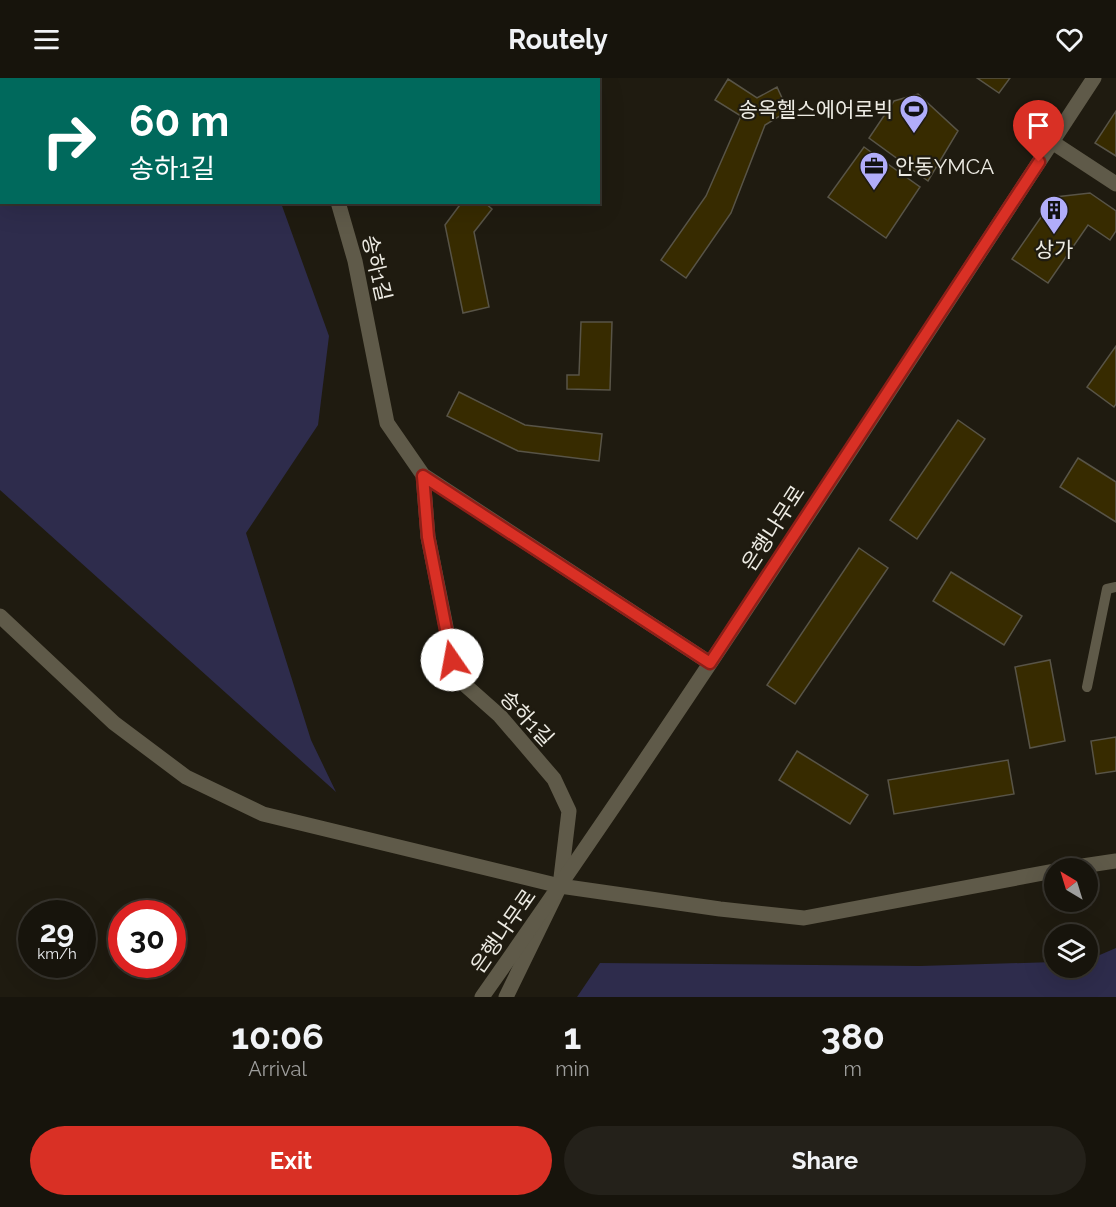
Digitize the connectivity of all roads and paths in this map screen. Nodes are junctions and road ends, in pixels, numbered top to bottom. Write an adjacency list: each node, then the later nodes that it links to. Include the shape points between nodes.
1 (1094, 78): 2 (street, 은행나무로)
2 (1052, 142): 3 (street); 8 (street, 은행나무로)
3 (1116, 184)
4 (339, 204): 5 (street, 송하1길, via 355,261 387,423)
5 (423, 476): 8 (street, 송하1길); 13 (street, 송하1길, via 428,537 456,677 500,716 554,779 569,810)
6 (1116, 587): 9 (lane, via 1107,589)
7 (0, 616): 13 (street, via 114,723 186,777 263,814)
8 (710, 663): 13 (street, 은행나무로)
9 (1088, 687)
10 (1116, 861): 11 (street)
11 (1098, 864)
12 (1044, 873): 13 (street, via 804,918)
13 (560, 886): 14 (street, 은행나무로); 15 (street)
14 (482, 997)
15 (506, 997)

